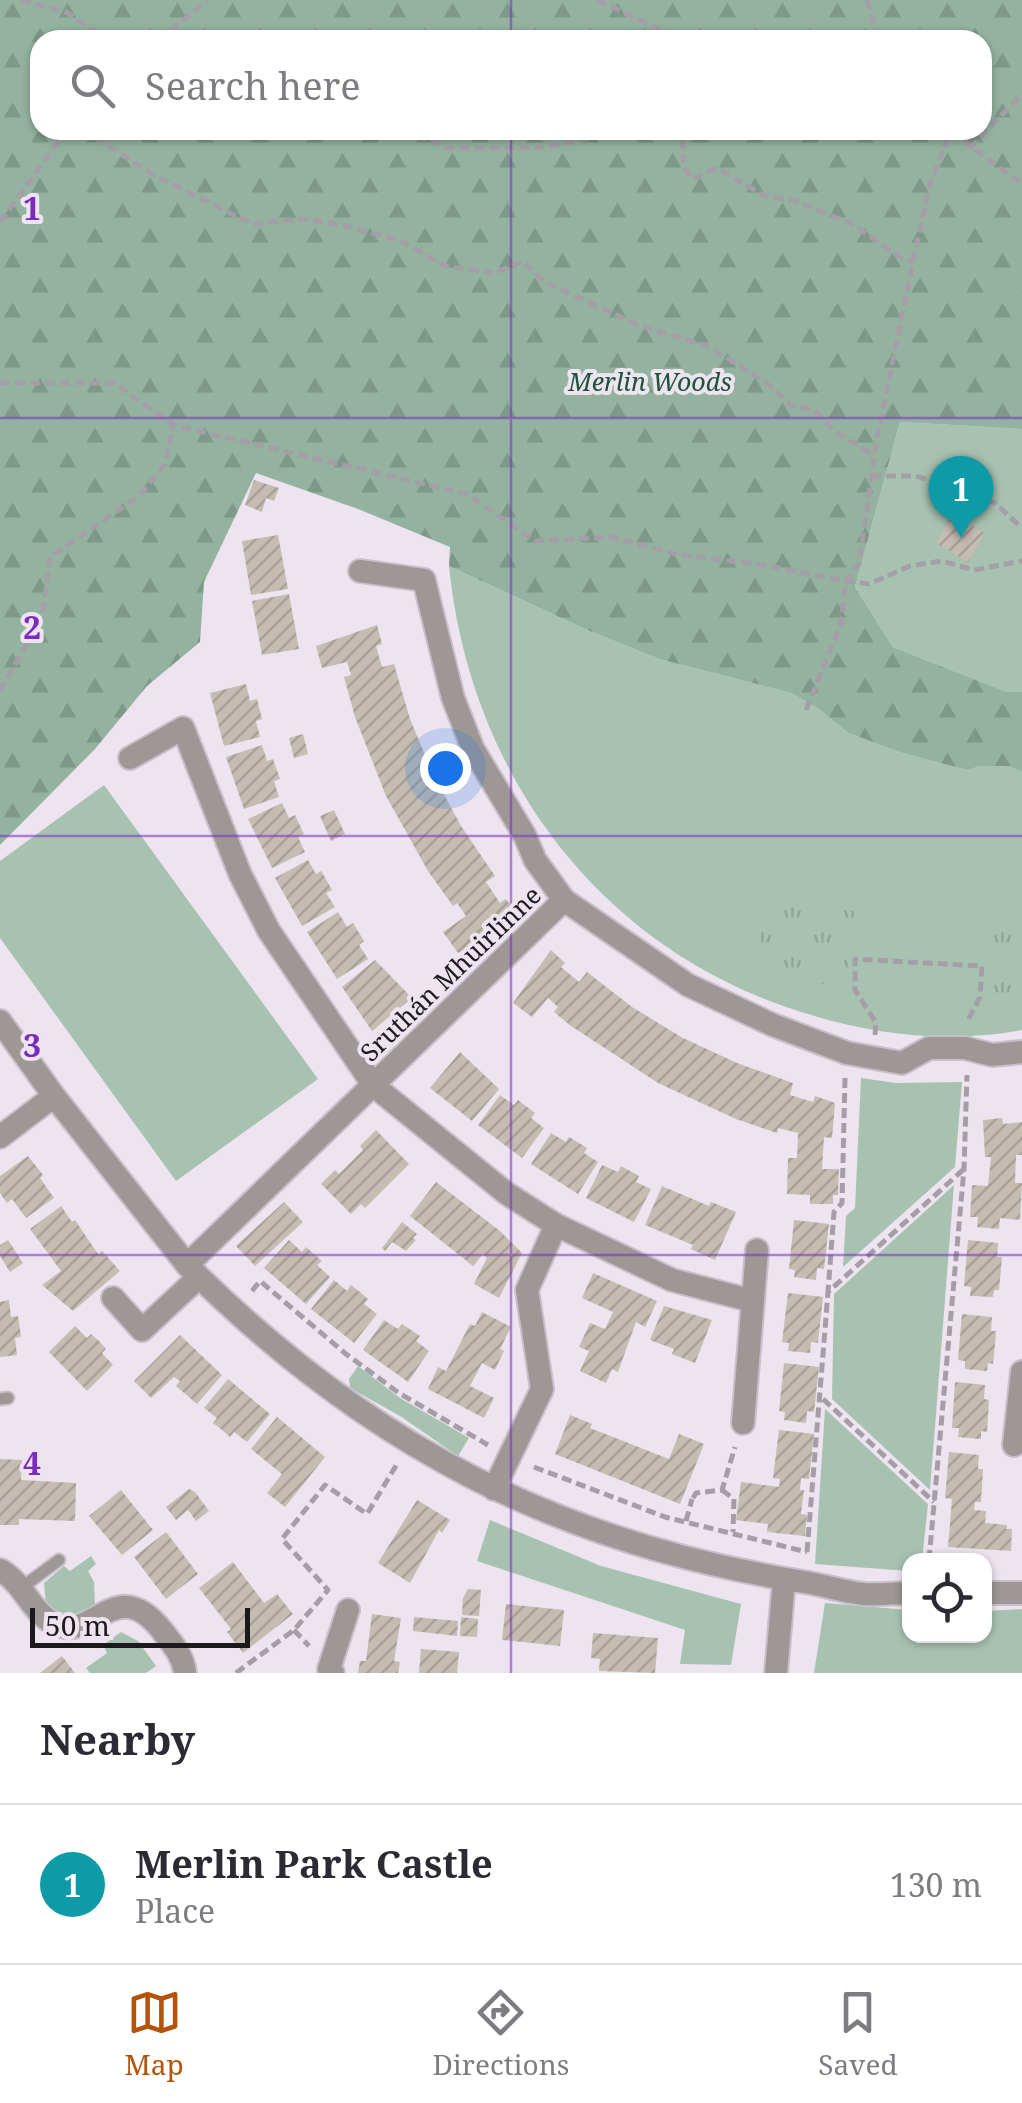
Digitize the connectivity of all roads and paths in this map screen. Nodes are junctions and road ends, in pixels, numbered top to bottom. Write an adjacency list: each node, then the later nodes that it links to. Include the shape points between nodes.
1 (21, 0): 5 (path, via 68,13)
2 (208, 0): 6 (path)
3 (597, 0): 7 (path)
4 (867, 0): 8 (path)
5 (92, 30)
6 (176, 30)
7 (661, 30)
8 (875, 30)
9 (1022, 94): 10 (path)
10 (992, 125)
11 (60, 140): 21 (path)
12 (99, 140): 25 (path, via 252,224 305,219 346,226 402,241 445,266 478,271 496,273 523,261 544,280 640,326 708,346)
13 (428, 140): 14 (path, via 448,148 540,148)
14 (581, 140)
15 (681, 140): 22 (path, via 683,167 692,179 717,168 763,195 854,225)
16 (946, 140): 22 (path)
17 (961, 140): 19 (path)
18 (978, 140): 19 (path)
19 (970, 148): 20 (path)
20 (1022, 184)
21 (0, 222)
22 (913, 262): 25 (path)
23 (0, 383): 24 (path, via 114,383)
24 (174, 425): 30 (path, via 467,494 535,541 610,537); 31 (path, via 166,464 139,496 50,557 42,617)
25 (874, 455): 26 (path)
26 (871, 476): 27 (path, via 916,476 995,503); 30 (path, via 859,564)
27 (1022, 528)
28 (1022, 560): 30 (path, via 974,570 942,561 870,584)
29 (360, 571): 34 (street, Sruthán Mhuirlinne, via 424,580 452,698 473,749)
30 (846, 581): 32 (path, via 840,624)
31 (0, 691)
32 (806, 710)
33 (130, 758): 41 (street, Sruthán Mhuirlinne, via 184,728 262,916)
34 (564, 900): 38 (street, Sruthán Mhuirlinne, via 728,1006); 41 (street, Sruthán Mhuirlinne)
35 (0, 1021): 42 (street)
36 (954, 1048): 37 (street, Sruthán Mhuirlinne); 38 (street, Sruthán Mhuirlinne, via 929,1048 902,1063); 38 (path, via 980,996 982,966 855,960 854,990 876,1023)
37 (1022, 1052)
38 (875, 1058)
39 (845, 1069): 48 (path, via 842,1203 834,1212)
40 (950, 1076): 44 (path, via 968,1075)
41 (374, 1086): 45 (street, Sruthán Mhuirlinne); 47 (street, Sruthán Mhuirlinne)
42 (54, 1096): 43 (street); 47 (street)
43 (0, 1137)
44 (964, 1169): 48 (path); 60 (path)
45 (556, 1225): 51 (street, Sruthán Mhuirlinne, via 672,1280); 57 (street, via 526,1290 542,1390)
46 (757, 1250): 51 (street)
47 (192, 1271): 49 (street, Sruthán Mhuirlinne, via 142,1330); 55 (street, via 325,1387)
48 (828, 1292): 53 (path)
49 (114, 1298)
50 (244, 1300): 57 (path, via 260,1281 400,1393)
51 (753, 1301): 54 (street)
52 (1022, 1372): 56 (street)
53 (821, 1398): 60 (path); 62 (path, via 807,1552)
54 (744, 1423): 59 (path)
55 (409, 1444): 58 (street); 73 (path, via 367,1514 325,1485 282,1539 328,1590 294,1630)
56 (1014, 1445)
57 (509, 1458): 58 (street); 61 (path)
58 (494, 1490): 66 (street, via 634,1546)
59 (722, 1490): 61 (path, via 696,1494); 62 (path, via 734,1499)
60 (934, 1502): 63 (path)
61 (686, 1521): 62 (path)
62 (733, 1532)
63 (930, 1553)
64 (59, 1560): 67 (lane)
65 (0, 1570): 67 (street)
66 (784, 1580): 68 (street, via 864,1594); 75 (street)
67 (22, 1588): 72 (street, via 42,1616 68,1628 110,1608 144,1613 180,1654)
68 (902, 1593)
69 (992, 1593): 70 (street)
70 (1022, 1594)
71 (348, 1610): 74 (street)
72 (185, 1673)
73 (236, 1673)
74 (333, 1673)
75 (776, 1673)

